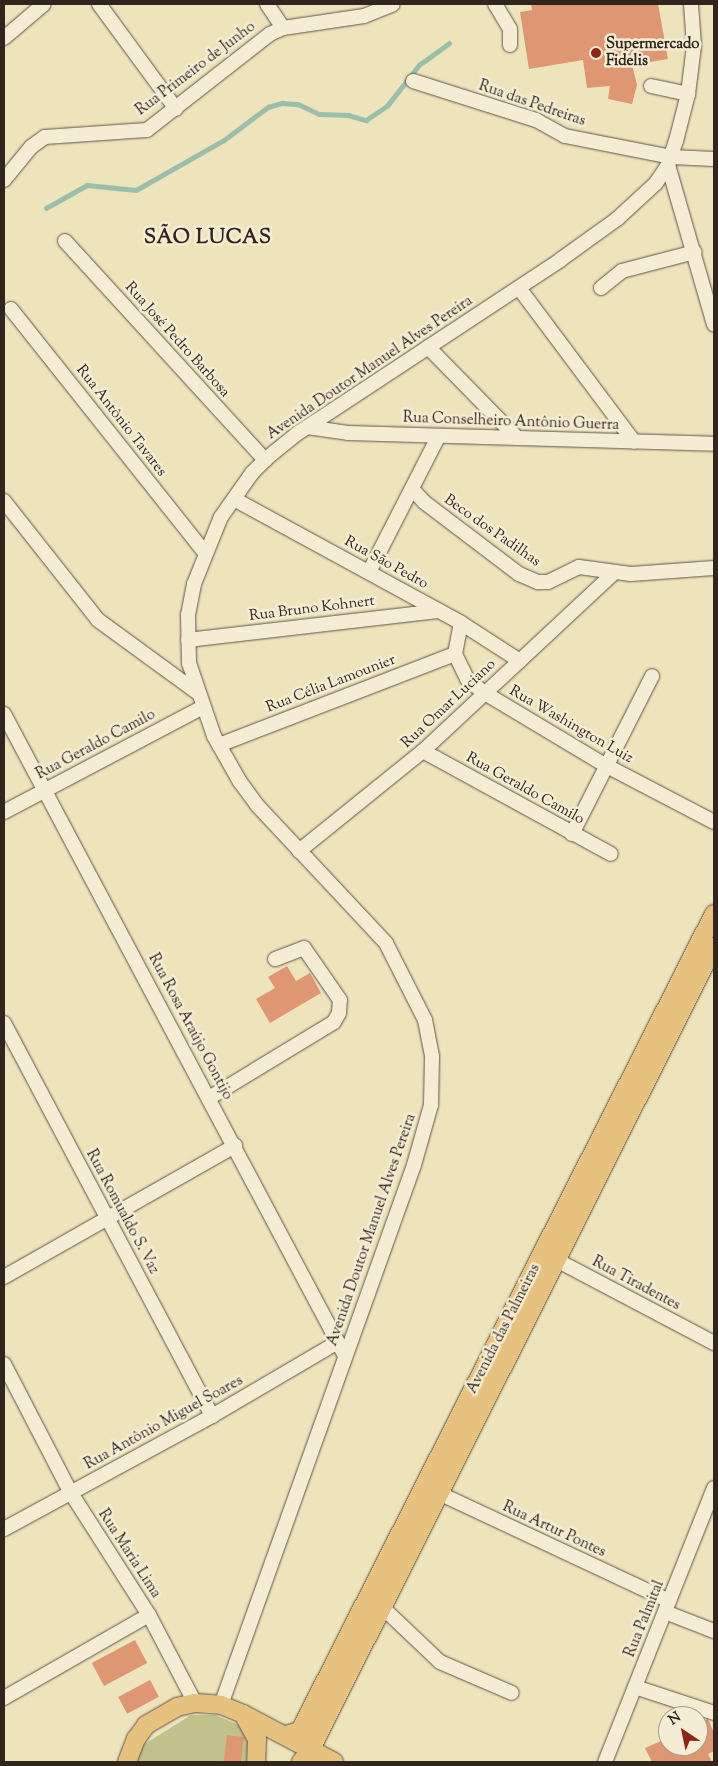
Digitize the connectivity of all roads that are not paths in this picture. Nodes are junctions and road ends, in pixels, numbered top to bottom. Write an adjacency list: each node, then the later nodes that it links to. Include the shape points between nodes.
1 (44, 4): 8 (street)
2 (99, 4): 13 (street)
3 (267, 4): 7 (street)
4 (393, 4): 7 (street, Rua Primeiro de Junho, via 364,16)
5 (495, 4): 9 (street, via 510,29)
6 (690, 4): 12 (street, Avenida Doutor Manuel Alves Pereira, via 694,46)
7 (283, 28): 13 (street, Rua Primeiro de Junho, via 232,61)
8 (4, 38)
9 (510, 46)
10 (413, 81): 15 (street, Rua das Pedreiras, via 536,120 565,136)
11 (651, 86): 12 (street)
12 (688, 94): 15 (street, Avenida Doutor Manuel Alves Pereira)
13 (176, 109): 16 (street, Rua Primeiro de Junho, via 147,130 45,137 31,148)
14 (714, 159): 15 (street, Rua das Pedreiras)
15 (669, 161): 18 (street); 19 (street, Avenida Doutor Manuel Alves Pereira, via 644,196 617,219)
16 (4, 180)
17 (65, 241): 29 (street, Rua José Pedro Barbosa)
18 (695, 252): 20 (street, via 622,271); 22 (street)
19 (519, 288): 23 (street, Avenida Doutor Manuel Alves Pereira); 27 (street)
20 (601, 288)
21 (11, 310): 33 (street, Rua Antônio Tavares)
22 (714, 324)
23 (428, 347): 24 (street, Avenida Doutor Manuel Alves Pereira); 26 (street)
24 (307, 427): 25 (street, Rua Conselheiro Antônio Guerra, via 348,433); 29 (street, Avenida Doutor Manuel Alves Pereira)
25 (438, 437): 26 (street, Rua Conselheiro Antônio Guerra); 30 (street)
26 (517, 438): 27 (street, Rua Conselheiro Antônio Guerra)
27 (634, 442): 28 (street, Rua Conselheiro Antônio Guerra)
28 (714, 444)
29 (265, 460): 31 (street, Avenida Doutor Manuel Alves Pereira)
30 (413, 490): 35 (street); 36 (street, Beco dos Padilhas, via 424,502 528,579 548,582 579,567)
31 (234, 499): 33 (street, Avenida Doutor Manuel Alves Pereira, via 221,517); 35 (street, Rua São Pedro)
32 (4, 501): 44 (street, via 98,620)
33 (205, 553): 39 (street, Avenida Doutor Manuel Alves Pereira, via 194,584 188,615)
34 (714, 568): 36 (street, Beco dos Padilhas)
35 (369, 572): 37 (street, Rua São Pedro)
36 (614, 573): 41 (street, Rua Omar Luciano)
37 (439, 611): 38 (street, Rua São Pedro); 39 (street, Rua Bruno Kohnert)
38 (461, 623): 40 (street); 41 (street, Rua São Pedro)
39 (188, 640): 44 (street, Avenida Doutor Manuel Alves Pereira, via 189,663)
40 (454, 654): 43 (street, Rua Washington Luiz, via 467,679); 47 (street, Rua Célia Lamounier)
41 (520, 661): 43 (street, Rua Omar Luciano)
42 (652, 676): 49 (street)
43 (482, 692): 48 (street, Rua Omar Luciano); 49 (street, Rua Washington Luiz)
44 (198, 693): 45 (street, Avenida Doutor Manuel Alves Pereira)
45 (203, 707): 47 (street, Avenida Doutor Manuel Alves Pereira); 50 (street, Rua Geraldo Camilo)
46 (4, 714): 50 (street, Rua Rosa Araújo Gontijo)
47 (219, 745): 54 (street, Avenida Doutor Manuel Alves Pereira, via 240,782)
48 (424, 751): 53 (street, Rua Geraldo Camilo); 54 (street, Rua Omar Luciano)
49 (605, 765): 52 (street, Rua Washington Luiz); 53 (street)
50 (45, 790): 51 (street, Rua Geraldo Camilo); 61 (street, Rua Rosa Araújo Gontijo)
51 (4, 812)
52 (714, 822)
53 (572, 834): 55 (street, Rua Geraldo Camilo)
54 (299, 851): 68 (street, Avenida Doutor Manuel Alves Pereira, via 386,944 422,1013 432,1056 431,1105 425,1129)
55 (611, 854)
56 (713, 917): 60 (main road, Avenida das Palmeiras)
57 (714, 946): 60 (main road, Avenida das Palmeiras)
58 (275, 959): 61 (street, via 304,948 340,1000 339,1013 334,1022)
59 (4, 1023): 63 (street, Rua Romualdo S. Vaz)
60 (665, 1028): 64 (main road, Avenida das Palmeiras)
61 (209, 1098): 62 (street, Rua Rosa Araújo Gontijo)
62 (235, 1146): 63 (street); 66 (street, Rua Rosa Araújo Gontijo)
63 (107, 1217): 65 (street); 70 (street, Rua Romualdo S. Vaz)
64 (549, 1257): 67 (street, Rua Tiradentes); 72 (main road, Avenida das Palmeiras)
65 (4, 1277)
66 (338, 1342): 68 (street, Rua Rosa Araújo Gontijo); 70 (street, Rua Antônio Miguel Soares)
67 (714, 1343)
68 (345, 1356): 83 (street, Avenida Doutor Manuel Alves Pereira)
69 (4, 1364): 73 (street, Rua Maria Lima)
70 (212, 1416): 73 (street, Rua Antônio Miguel Soares)
71 (714, 1488): 76 (street, Rua Palmital)
72 (431, 1490): 75 (main road, Avenida das Palmeiras); 76 (street, Rua Artur Pontes); 86 (main road, Avenida das Palmeiras, via 300,1732)
73 (71, 1493): 74 (street, Rua Antônio Miguel Soares); 77 (street, Rua Maria Lima)
74 (4, 1529)
75 (381, 1606): 80 (street, via 440,1662); 87 (main road, Avenida das Palmeiras)
76 (667, 1607): 78 (street, Rua Artur Pontes); 79 (street, Rua Palmital)
77 (149, 1615): 81 (street, Rua Maria Lima); 82 (street)
78 (714, 1631)
79 (635, 1687): 84 (street); 91 (street, Rua Palmital)
80 (512, 1693)
81 (4, 1698)
82 (195, 1703): 83 (main road); 88 (main road, via 177,1707 146,1725 136,1739)
83 (221, 1705): 85 (main road)
84 (714, 1713)
85 (243, 1714): 86 (main road); 89 (main road, via 257,1739)
86 (286, 1735): 87 (main road)
87 (306, 1756): 90 (main road)
88 (127, 1762)
89 (256, 1762)
90 (334, 1762)
91 (605, 1762)

